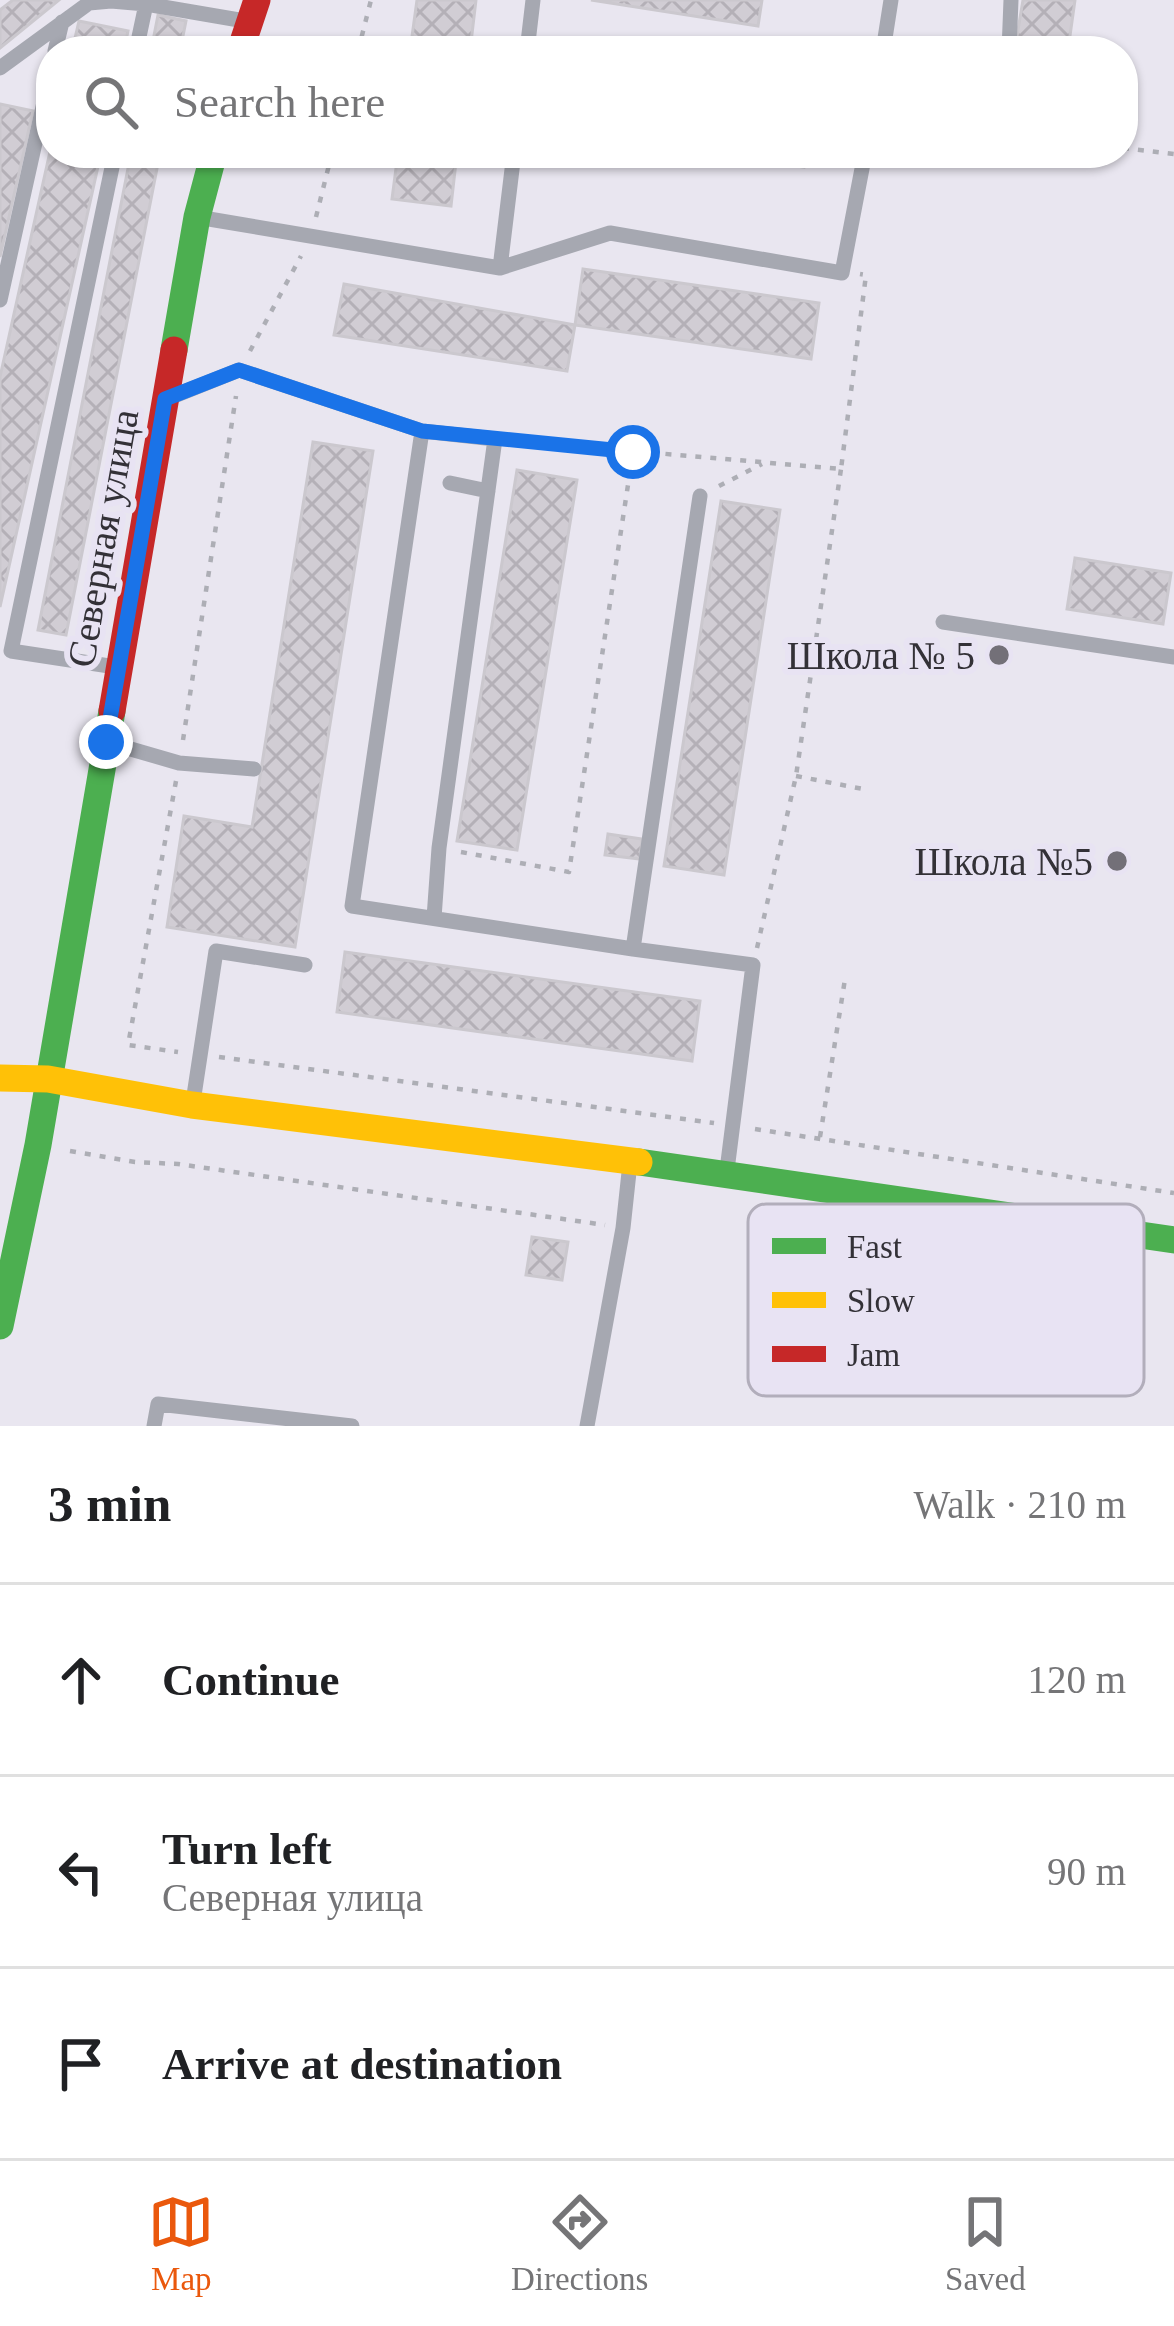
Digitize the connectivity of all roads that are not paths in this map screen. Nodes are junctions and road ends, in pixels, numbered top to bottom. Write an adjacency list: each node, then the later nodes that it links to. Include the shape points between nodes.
1 (533, 0): 10 (lane)
2 (891, 0): 11 (lane)
3 (1012, 0): 12 (lane)
4 (144, 2): 5 (lane); 6 (lane, via 89,3); 9 (lane)
5 (252, 10)
6 (62, 22): 7 (lane); 8 (lane)
7 (43, 36)
8 (59, 36)
9 (138, 36)
10 (528, 36)
11 (885, 36)
12 (1010, 36)
13 (36, 41): 14 (lane)
14 (0, 68)
15 (36, 138): 22 (lane)
16 (112, 168): 29 (lane)
17 (210, 168): 20 (street, Северная улица)
18 (512, 168): 21 (lane)
19 (862, 168): 21 (lane, via 842,273 610,233)
20 (197, 217): 21 (lane); 23 (street, Северная улица)
21 (500, 268)
22 (0, 300)
23 (165, 399): 24 (lane, via 239,370); 31 (street, Северная улица)
24 (422, 431): 26 (lane, via 495,439); 34 (lane, via 352,906)
25 (450, 483): 26 (lane)
26 (488, 491): 34 (lane)
27 (700, 496): 35 (lane)
28 (943, 622): 30 (lane)
29 (6, 650): 31 (lane)
30 (1174, 657)
31 (118, 667): 32 (street, Северная улица)
32 (106, 742): 33 (lane, via 179,763); 38 (street, Северная улица)
33 (254, 769)
34 (434, 918): 35 (lane)
35 (633, 949): 41 (lane, via 753,964)
36 (305, 965): 39 (lane, via 216,951)
37 (0, 1078): 38 (street)
38 (48, 1079): 39 (street); 45 (street, Северная улица)
39 (192, 1105): 40 (street)
40 (631, 1160): 41 (street); 48 (lane)
41 (727, 1173): 42 (street)
42 (931, 1204)
43 (1144, 1236): 44 (street)
44 (1174, 1240)
45 (0, 1326)
46 (154, 1426): 47 (lane, via 158,1404)
47 (352, 1426)
48 (587, 1426)

